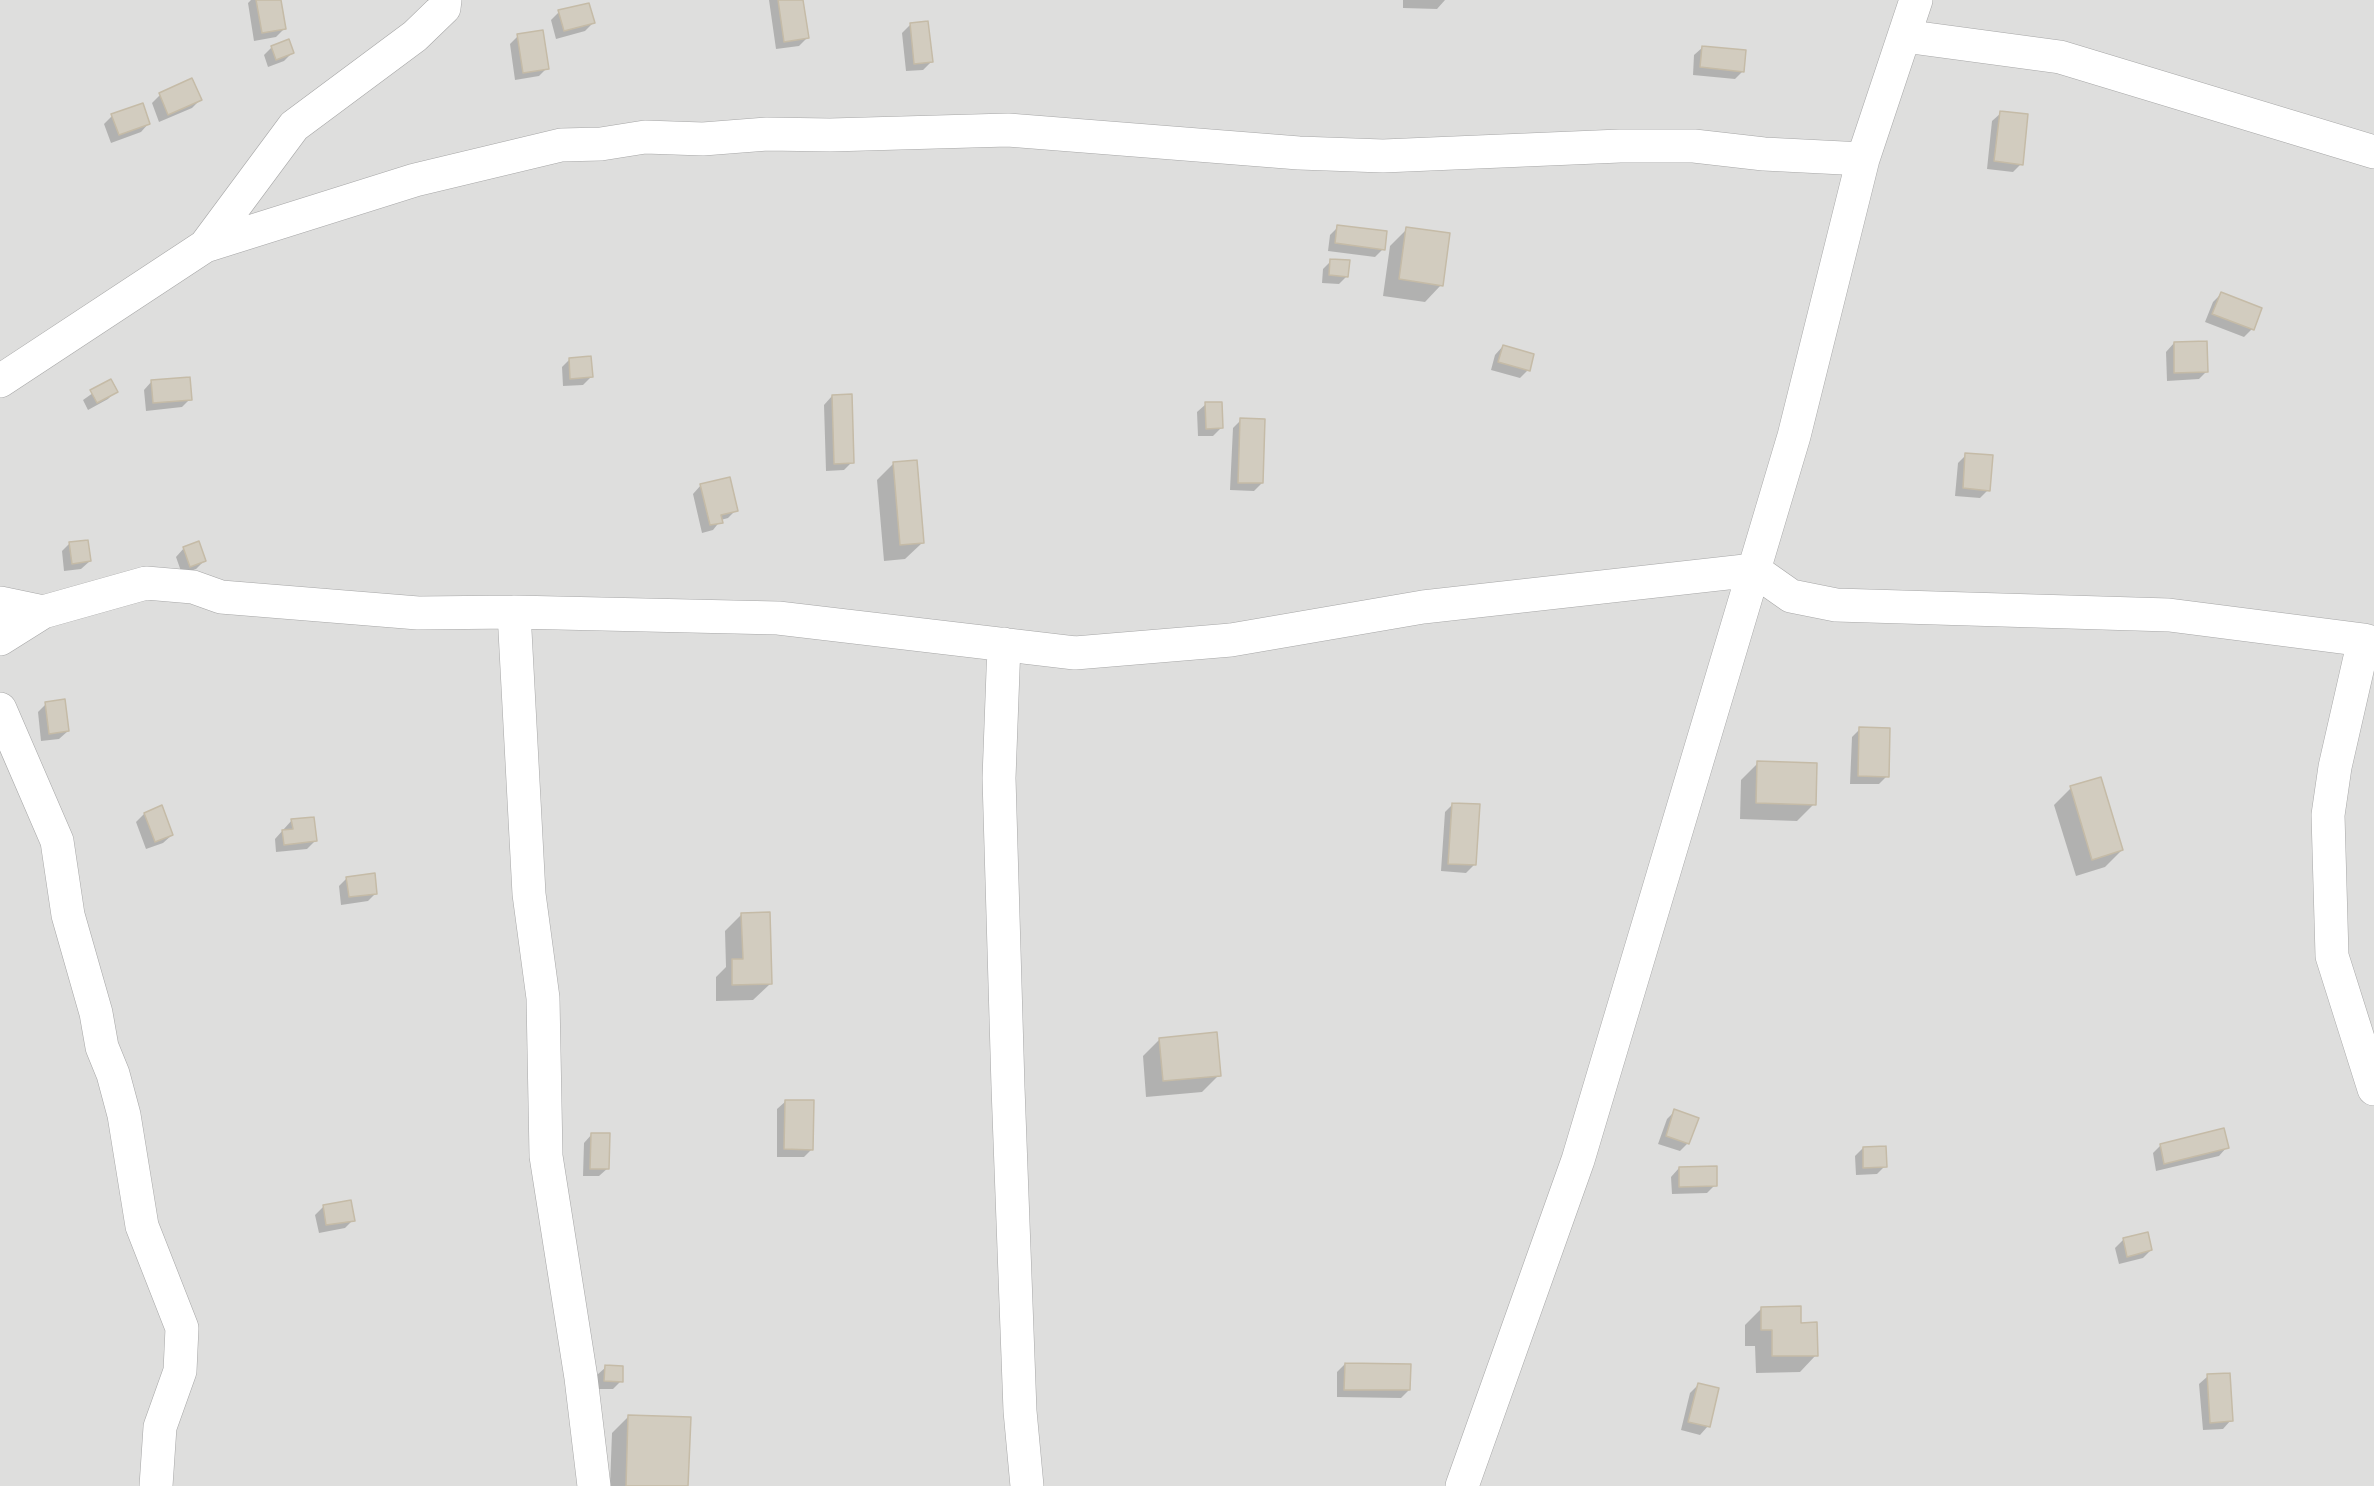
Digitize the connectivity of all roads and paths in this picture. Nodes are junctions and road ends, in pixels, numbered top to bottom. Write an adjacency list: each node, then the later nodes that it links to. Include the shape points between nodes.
1 (446, 0): 6 (street, via 444,8 415,36 294,126)
2 (1916, 0): 3 (street)
3 (1904, 36): 4 (street, via 2060,57); 5 (street)
4 (2374, 152)
5 (1863, 159): 6 (street, via 1695,146 1383,156 1008,130 767,134 703,139 645,137 561,145 415,180); 8 (street, via 1794,436)
6 (205, 246): 7 (street)
7 (0, 381)
8 (1754, 570): 13 (street, via 1791,596 1836,605 2169,615); 14 (street, via 1424,607 1231,640 1075,652); 20 (street, via 1578,1160)
9 (0, 603): 10 (street)
10 (43, 612): 11 (street, via 146,583 193,587 221,597 395,611); 12 (street)
11 (514, 612): 14 (street, via 778,618); 18 (street, via 529,894 543,998 546,1156 582,1378)
12 (0, 639)
13 (2369, 641): 16 (street, via 2335,767 2328,815 2332,956)
14 (1004, 644): 19 (street, via 999,778 1020,1411)
15 (0, 709): 17 (street, via 57,841 68,915 124,1115 142,1226 182,1328 180,1371 160,1427)
16 (2374, 1089)
17 (156, 1486)
18 (594, 1486)
19 (1027, 1486)
20 (1462, 1486)

